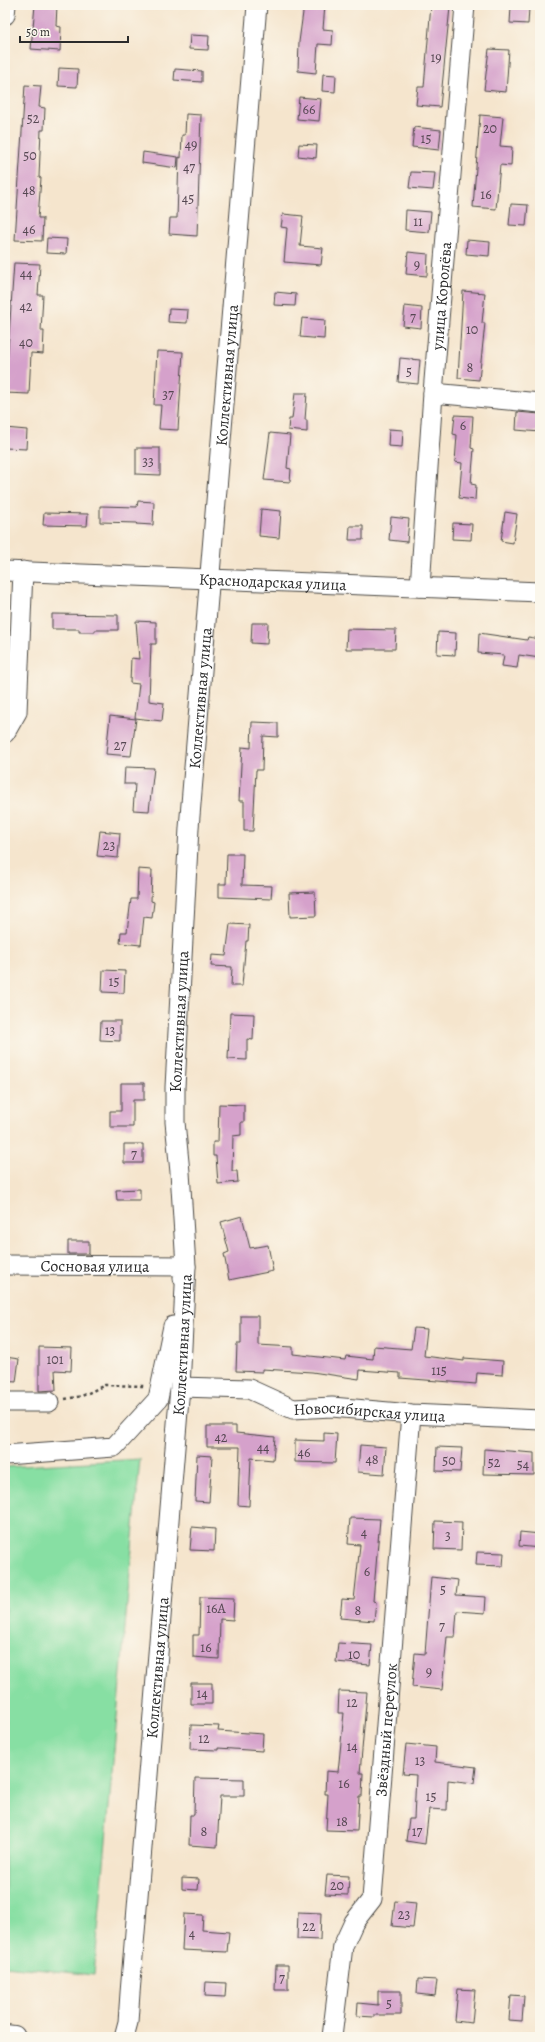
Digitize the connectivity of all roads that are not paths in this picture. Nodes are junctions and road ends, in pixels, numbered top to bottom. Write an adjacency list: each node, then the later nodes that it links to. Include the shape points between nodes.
1 (6, 5): 4 (street)
2 (257, 5): 8 (street, Коллективная улица)
3 (465, 5): 5 (street, улица Королёва)
4 (5, 15)
5 (433, 392): 6 (street); 9 (street, улица Королёва)
6 (540, 403)
7 (14, 571): 8 (street, Краснодарская улица); 11 (street, via 17,712)
8 (209, 578): 9 (street, Краснодарская улица); 13 (street, Коллективная улица, via 189,828 175,1087 175,1122)
9 (420, 587): 10 (street, Краснодарская улица)
10 (540, 592)
11 (5, 732)
12 (5, 1265): 13 (street, Сосновая улица)
13 (186, 1266): 14 (street, Коллективная улица); 19 (street, via 158,1399 114,1447)
14 (180, 1387): 17 (street, Новосибирская улица, via 249,1389 293,1409 332,1407); 22 (street, Коллективная улица, via 128,2022)
15 (5, 1402): 16 (street)
16 (49, 1402)
17 (411, 1414): 18 (street, Новосибирская улица); 23 (street, Звёздный переулок, via 372,1899 354,1922 342,1946)
18 (540, 1420)
19 (5, 1455)
20 (5, 2036): 21 (main road)
21 (14, 2037)
22 (124, 2037)
23 (332, 2037)

